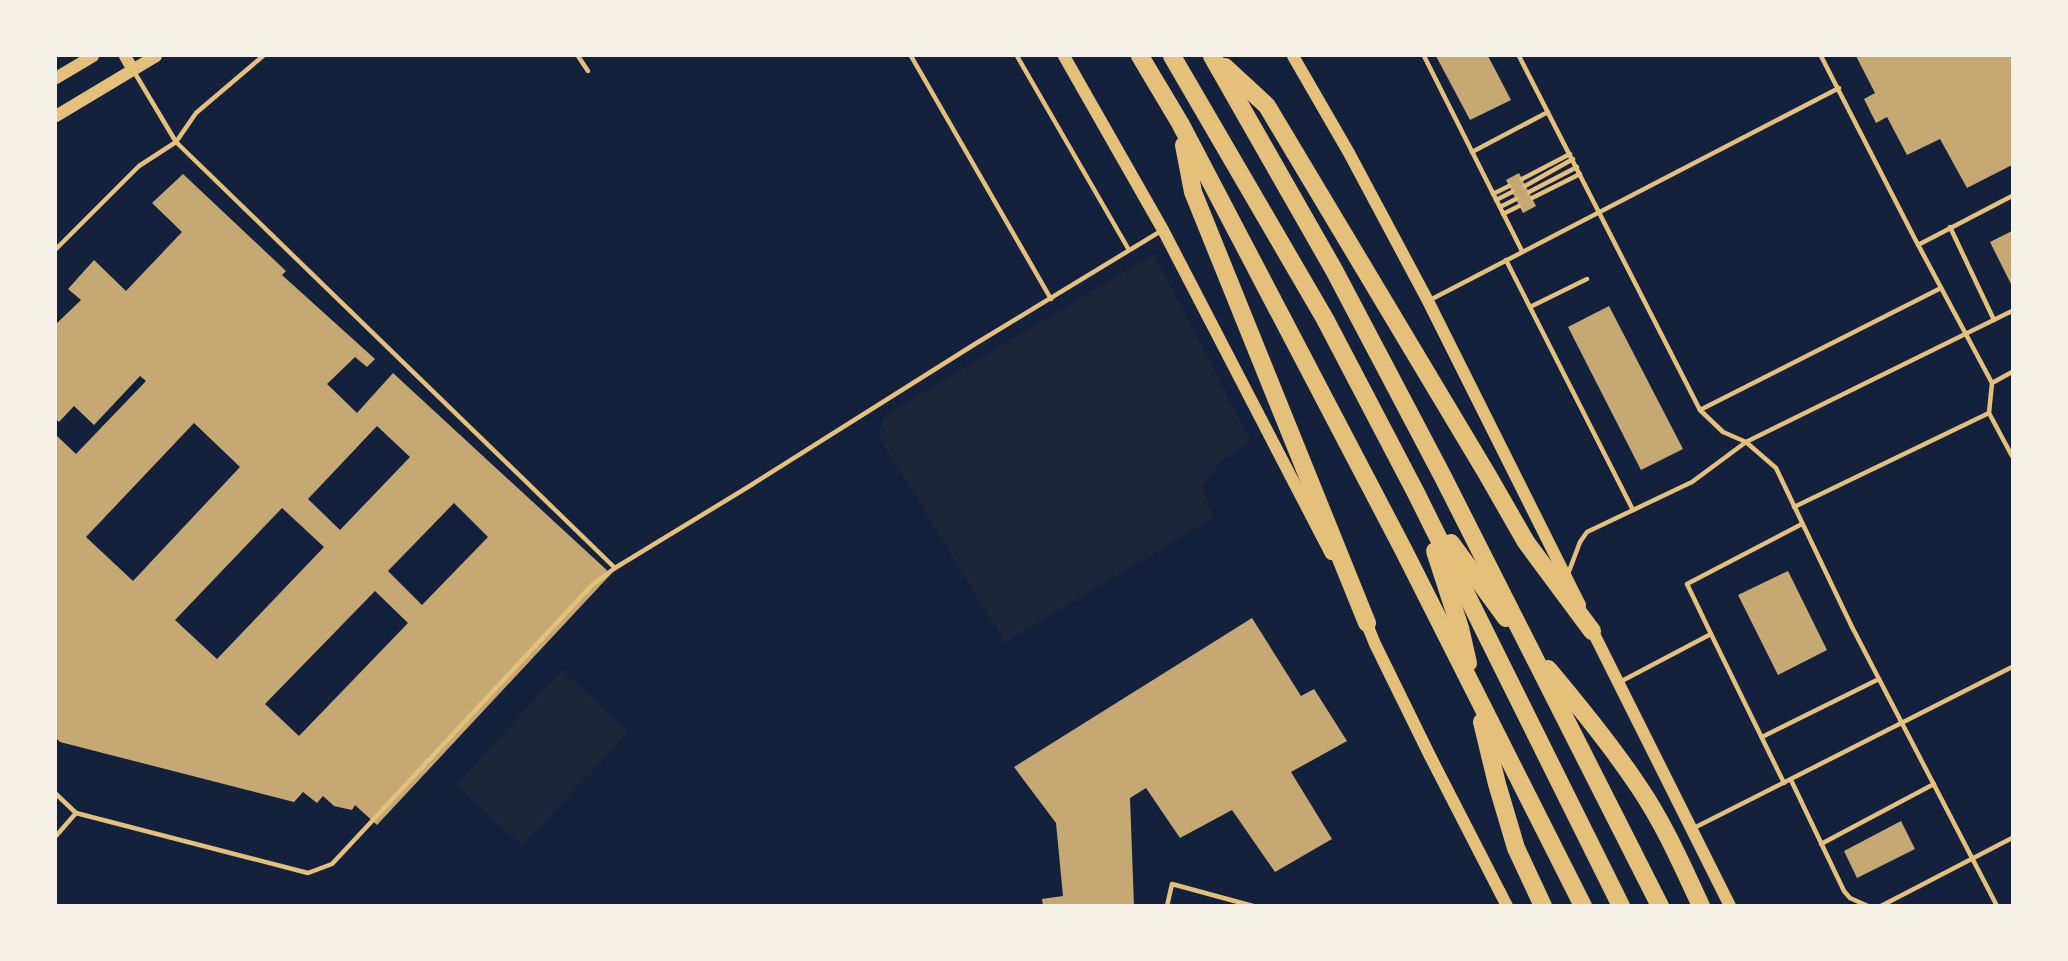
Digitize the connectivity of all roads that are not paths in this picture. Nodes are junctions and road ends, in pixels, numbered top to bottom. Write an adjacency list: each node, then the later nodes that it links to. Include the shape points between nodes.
1 (93, 56): 18 (main road)
2 (125, 56): 16 (main road)
3 (156, 56): 16 (main road)
4 (263, 56): 23 (lane, via 196,113)
5 (578, 56): 17 (lane)
6 (910, 56): 51 (lane)
7 (1017, 56): 46 (lane)
8 (1064, 56): 43 (main road)
9 (1140, 56): 22 (highway)
10 (1172, 56): 63 (highway, via 1325,319)
11 (1212, 56): 70 (highway, via 1267,106 1526,542); 93 (highway, via 1334,270)
12 (1293, 56): 52 (main road)
13 (1424, 56): 24 (lane)
14 (1519, 56): 20 (lane)
15 (1821, 56): 19 (lane)
16 (134, 70): 21 (main road); 23 (lane)
17 (588, 71)
18 (56, 78)
19 (1839, 88): 40 (lane); 44 (lane)
20 (1548, 112): 24 (lane); 25 (lane)
21 (56, 116)
22 (1180, 123): 69 (highway, via 1194,192); 91 (highway, via 1403,549)
23 (176, 142): 45 (lane, via 139,166); 67 (lane)
24 (1472, 152): 33 (lane)
25 (1572, 157): 26 (lane); 28 (lane); 30 (lane)
26 (1577, 167): 27 (lane); 32 (lane)
27 (1580, 174): 35 (lane); 40 (lane)
28 (1522, 179)
29 (1509, 186): 33 (lane)
30 (1526, 186)
31 (1512, 192): 37 (lane)
32 (1529, 192)
33 (1493, 194): 37 (lane)
34 (2013, 196): 42 (lane)
35 (1532, 198)
36 (1516, 199): 39 (lane)
37 (1496, 200): 39 (lane)
38 (1519, 206): 41 (lane)
39 (1500, 207): 41 (lane)
40 (1599, 211): 47 (lane); 59 (lane)
41 (1503, 214): 47 (lane)
42 (1950, 228): 44 (lane); 55 (lane)
43 (1163, 230): 46 (lane); 69 (main road)
44 (1918, 245): 50 (lane)
45 (56, 249)
46 (1129, 250): 51 (lane)
47 (1522, 251): 48 (lane)
48 (1506, 260): 52 (lane); 53 (lane)
49 (1587, 279): 53 (lane)
50 (1941, 288): 56 (lane); 59 (lane)
51 (1051, 298): 67 (lane)
52 (1428, 301): 68 (main road)
53 (1530, 307): 65 (lane)
54 (2013, 311): 55 (lane)
55 (1994, 320): 56 (lane)
56 (1965, 334): 58 (lane); 61 (lane)
57 (2013, 372): 58 (lane)
58 (1992, 383): 60 (lane)
59 (1700, 410): 61 (lane, via 1723,432)
60 (1989, 413): 62 (lane); 64 (lane)
61 (1746, 442): 64 (lane, via 1776,468); 65 (lane, via 1692,482)
62 (2013, 456)
63 (1416, 493): 90 (highway, via 1460,628 1513,838); 92 (highway); 94 (highway, via 1489,598 1602,734 1640,789 1674,847)
64 (1794, 507): 66 (lane)
65 (1633, 510): 68 (lane, via 1583,535)
66 (1802, 524): 71 (lane, via 1687,584); 73 (lane)
67 (615, 568): 81 (lane, via 591,586 332,864 308,873)
68 (1567, 577): 70 (main road)
69 (1367, 623): 89 (main road)
70 (1592, 631): 74 (main road)
71 (1711, 634): 74 (lane); 76 (lane)
72 (2013, 668): 75 (lane)
73 (1879, 679): 75 (lane); 76 (lane)
74 (1618, 683): 82 (main road)
75 (1902, 723): 77 (lane); 79 (lane)
76 (1762, 737): 78 (lane)
77 (1791, 780): 78 (lane); 85 (lane)
78 (1784, 783): 82 (lane)
79 (1934, 784): 85 (lane); 86 (lane)
80 (56, 794): 81 (lane)
81 (76, 813): 83 (lane)
82 (1692, 829): 95 (main road)
83 (56, 836)
84 (2013, 838): 86 (lane)
85 (1821, 844): 96 (lane, via 1844,891)
86 (1971, 859): 97 (lane); 98 (lane)
87 (1167, 906): 88 (lane, via 1172,884)
88 (1253, 906)
89 (1507, 906)
90 (1543, 906)
91 (1583, 906)
92 (1621, 906)
93 (1660, 906)
94 (1701, 906)
95 (1730, 906)
96 (1868, 906)
97 (1881, 906)
98 (1997, 906)

